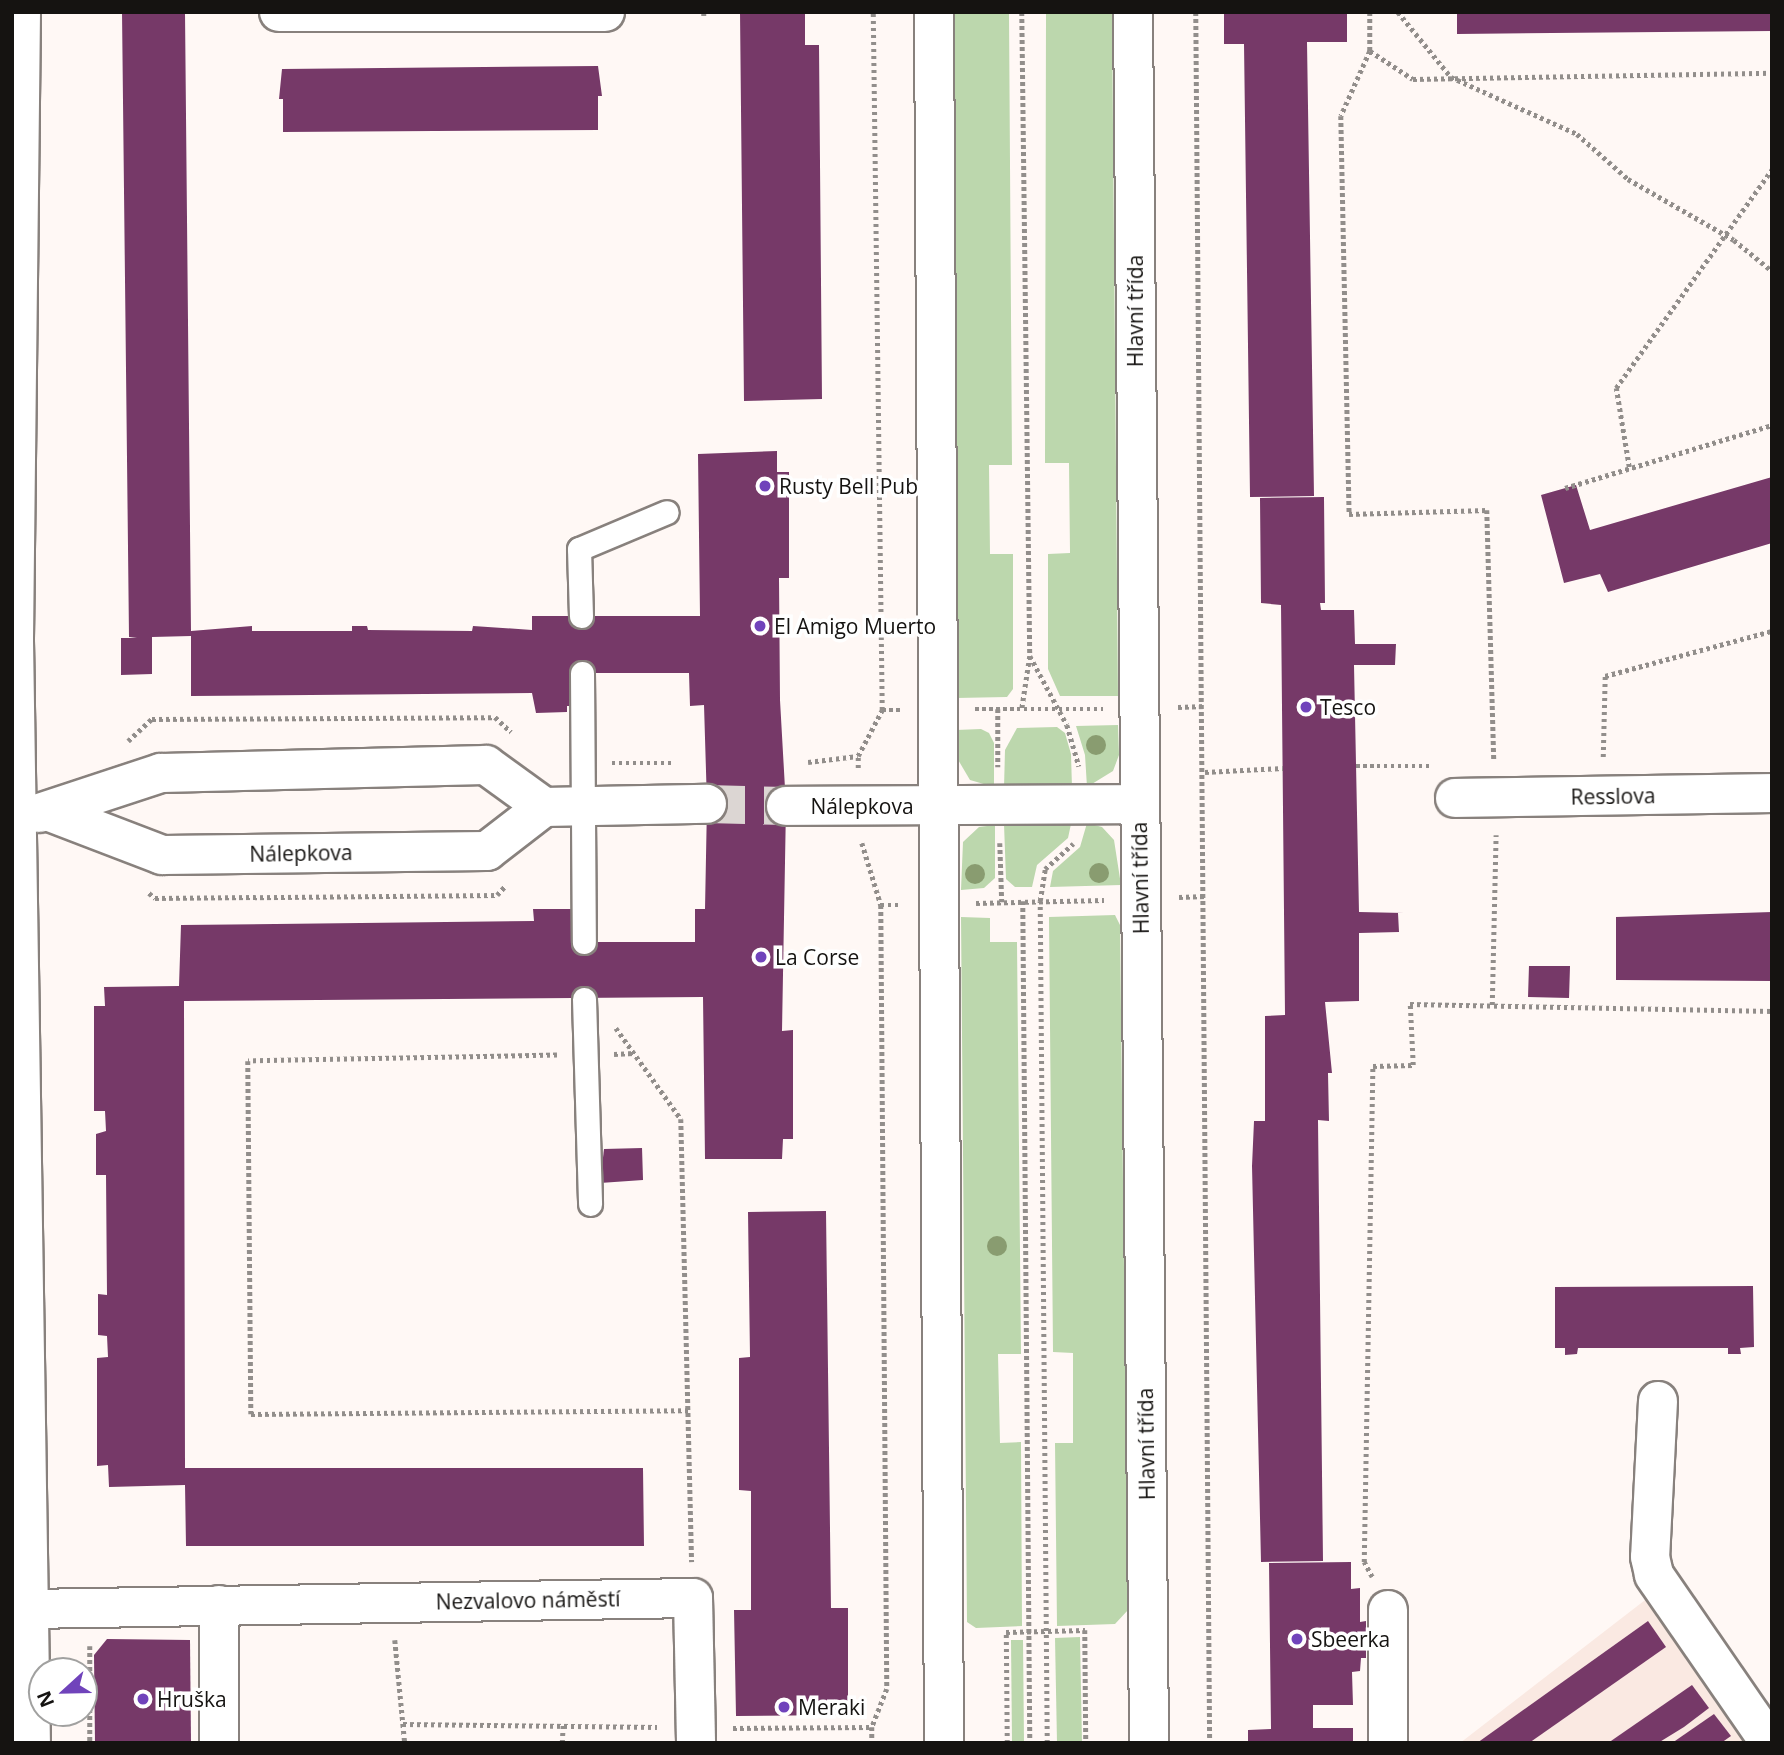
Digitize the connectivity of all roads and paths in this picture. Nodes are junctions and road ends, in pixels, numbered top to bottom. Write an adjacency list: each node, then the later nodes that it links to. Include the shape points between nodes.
1 (20, 12): 24 (street)
2 (279, 12): 3 (street)
3 (605, 12)
4 (873, 12): 31 (path)
5 (934, 12): 32 (street)
6 (1022, 12): 25 (path)
7 (1133, 12): 30 (street, Hlavní třída)
8 (1196, 12): 27 (path)
9 (1370, 12): 11 (path)
10 (1398, 12): 13 (path)
11 (1370, 51): 13 (path, via 1413,79); 20 (path, via 1341,116 1349,514)
12 (1772, 74): 13 (path)
13 (1451, 77): 15 (path, via 1577,134 1628,179)
14 (1772, 169): 15 (path)
15 (1725, 235): 16 (path); 18 (path, via 1616,388)
16 (1772, 271)
17 (1772, 425): 18 (path)
18 (1629, 467): 19 (path)
19 (1565, 488)
20 (1487, 510)
21 (667, 512): 22 (lane, via 579,549)
22 (581, 616)
23 (1772, 631): 38 (path, via 1605,676)
24 (13, 641): 48 (street)
25 (1030, 656): 28 (path); 29 (path)
26 (582, 673): 43 (lane)
27 (1205, 706): 30 (path); 36 (path)
28 (1059, 708): 29 (path); 30 (path); 42 (path, via 1079,755)
29 (1022, 709): 32 (path)
30 (1139, 709): 41 (street, Hlavní třída)
31 (882, 710): 32 (path); 33 (path)
32 (938, 710): 47 (street)
33 (858, 756): 34 (path); 45 (path)
34 (808, 762)
35 (1283, 768): 36 (path)
36 (1205, 772): 49 (path)
37 (1772, 793): 38 (street, Resslova)
38 (1603, 796): 39 (street, Resslova)
39 (1455, 798)
40 (707, 804): 43 (street)
41 (1139, 804): 42 (street, Nálepkova); 50 (street, Hlavní třída)
42 (1079, 805): 47 (street, Nálepkova); 52 (path, via 1077,832 1070,847 1045,869)
43 (582, 806): 46 (street); 55 (lane)
44 (786, 806): 45 (street, Nálepkova)
45 (857, 806): 47 (street, Nálepkova); 54 (path, via 861,838)
46 (544, 807): 48 (street, via 486,765 161,773); 48 (street, Nálepkova, via 487,851 162,855)
47 (938, 807): 53 (street)
48 (33, 813): 56 (street)
49 (1206, 897): 50 (path); 89 (path)
50 (1141, 899): 52 (path); 88 (street, Hlavní třída)
51 (1023, 901): 52 (path); 53 (path); 70 (path)
52 (1040, 901): 71 (path)
53 (938, 904): 54 (path); 83 (street)
54 (881, 905): 75 (path, via 887,1689)
55 (584, 942)
56 (16, 993): 67 (street)
57 (584, 999): 61 (lane)
58 (1772, 1011): 68 (path, via 1410,1004 1413,1065 1373,1066 1364,1562)
59 (611, 1021): 60 (path)
60 (634, 1053): 61 (path); 64 (path, via 681,1119)
61 (585, 1054): 62 (lane); 64 (path, via 248,1061 251,1413)
62 (590, 1204)
63 (1658, 1401): 91 (street, via 1650,1557 1654,1575)
64 (688, 1410): 65 (path)
65 (693, 1598): 66 (street, Nezvalovo náměstí); 76 (street)
66 (219, 1605): 67 (street, Nezvalovo náměstí); 79 (street)
67 (29, 1609): 77 (street)
68 (1388, 1610): 90 (street)
69 (394, 1631): 73 (path)
70 (1029, 1631): 71 (path); 84 (path, via 1006,1632); 85 (path)
71 (1046, 1631): 86 (path); 87 (path, via 1085,1630)
72 (90, 1632): 78 (path)
73 (403, 1724): 74 (path); 80 (path)
74 (563, 1724): 76 (path); 81 (path)
75 (872, 1727): 76 (path); 82 (path)
76 (696, 1736)
77 (31, 1743)
78 (90, 1743)
79 (219, 1743)
80 (405, 1743)
81 (562, 1743)
82 (872, 1743)
83 (944, 1743)
84 (1007, 1743)
85 (1030, 1743)
86 (1047, 1743)
87 (1086, 1743)
88 (1149, 1743)
89 (1210, 1743)
90 (1388, 1743)
91 (1770, 1743)

